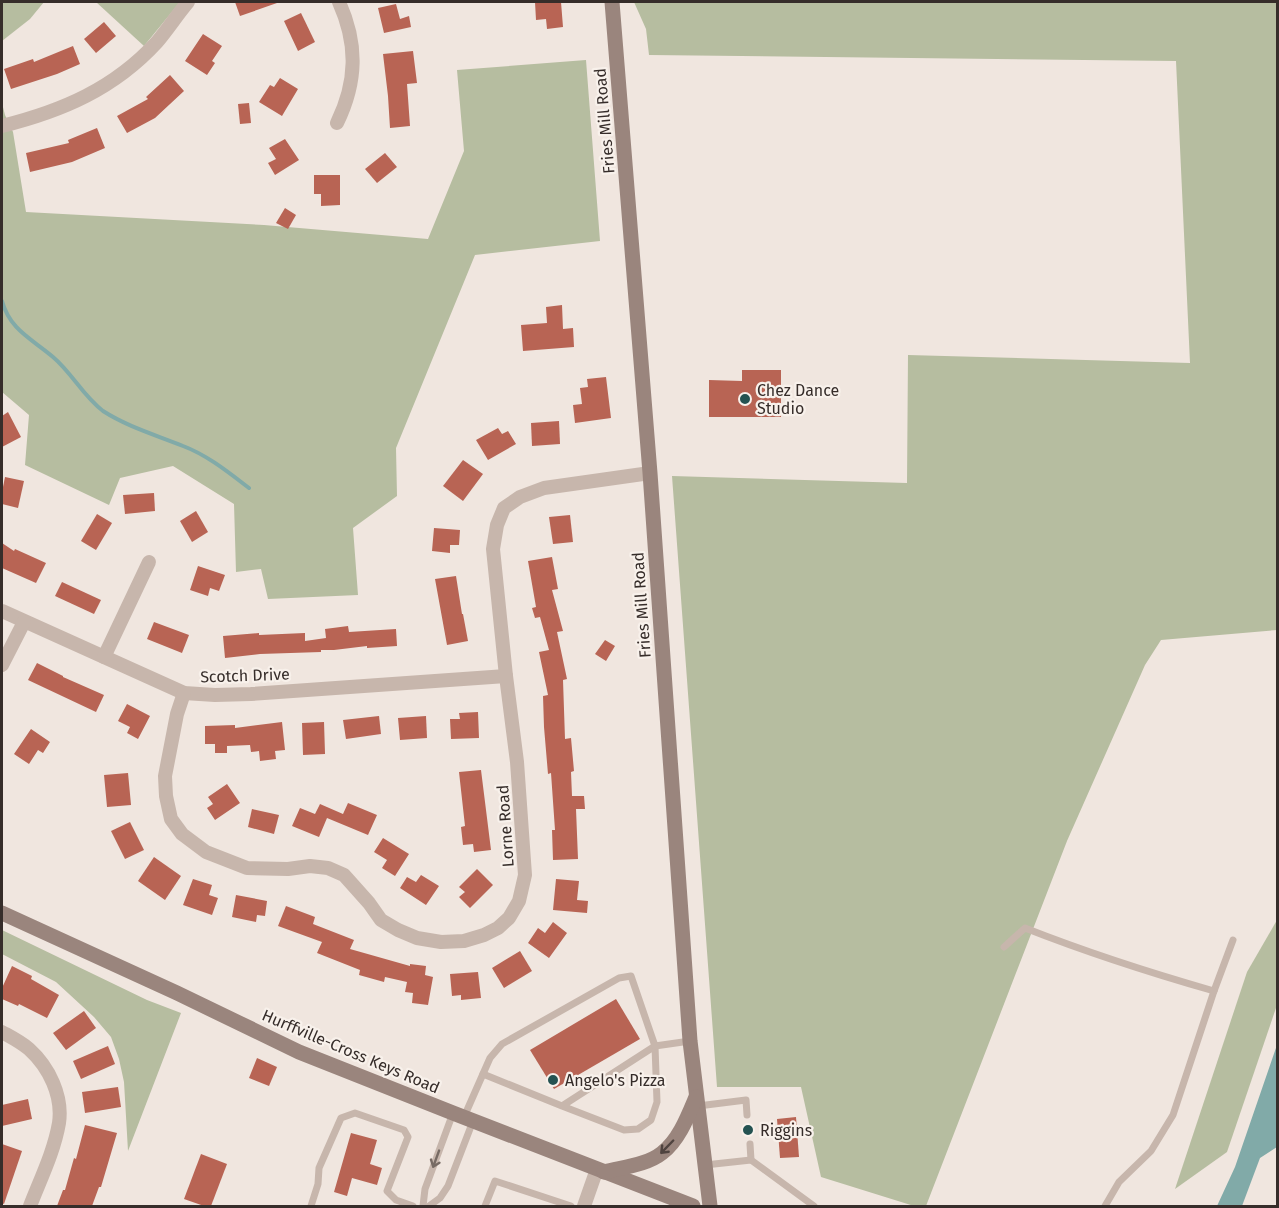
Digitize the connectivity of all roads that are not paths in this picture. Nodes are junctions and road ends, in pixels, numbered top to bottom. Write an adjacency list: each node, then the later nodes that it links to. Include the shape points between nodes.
1 (188, 2): 5 (street, via 137,62 102,87 57,110)
2 (339, 2): 4 (street, via 348,26 353,59 349,94)
3 (612, 2): 6 (main road, Fries Mill Road)
4 (337, 123)
5 (2, 126)
6 (650, 473): 12 (street, Lorne Road, via 544,488 504,508 493,549); 19 (main road, Fries Mill Road)
7 (149, 562): 10 (street)
8 (2, 611): 9 (street, Scotch Drive)
9 (24, 622): 10 (street, Scotch Drive); 11 (street)
10 (104, 657): 13 (street, Scotch Drive)
11 (2, 665)
12 (506, 676): 13 (street, Scotch Drive, via 251,694); 13 (street, Lorne Road, via 525,875 519,901 509,918 498,928 465,941 441,942 398,930 381,920 344,875 328,868 247,868 206,852 182,834 171,819 165,776)
13 (183, 693)
14 (2, 913): 25 (main road, Hurffville-Cross Keys Road, via 299,1052)
15 (1233, 940): 17 (lane)
16 (1004, 947): 17 (lane, via 1025,928)
17 (1214, 991): 41 (lane, via 1173,1115 1151,1151 1119,1182)
18 (2, 1032): 30 (street, via 36,1056 51,1077 58,1100 60,1116 55,1140)
19 (690, 1041): 20 (lane); 22 (main road, Fries Mill Road)
20 (655, 1046): 21 (lane, via 631,976 619,978 502,1044); 23 (lane); 23 (lane, via 657,1102 651,1120 638,1129 624,1130)
21 (483, 1074): 23 (lane); 25 (lane)
22 (697, 1102): 24 (lane, via 746,1100); 28 (main road, Fries Mill Road); 29 (main road, one-way to 29, via 663,1153 646,1161)
23 (562, 1106)
24 (747, 1115)
25 (463, 1117): 29 (main road, Hurffville-Cross Keys Road); 33 (lane, one-way to 33, via 425,1188); 34 (lane, via 448,1186)
26 (750, 1144): 27 (lane)
27 (751, 1160): 28 (lane); 40 (lane)
28 (705, 1165): 39 (main road, Fries Mill Road)
29 (600, 1171): 37 (street); 38 (main road, Hurffville-Cross Keys Road)
30 (30, 1206)
31 (311, 1206): 32 (lane, via 319,1168 341,1118 356,1113 404,1130 408,1137 387,1191 396,1200)
32 (413, 1206)
33 (423, 1206)
34 (429, 1206)
35 (485, 1206): 36 (lane, via 495,1181)
36 (571, 1206)
37 (584, 1206)
38 (693, 1206)
39 (710, 1206)
40 (814, 1206)
41 (1105, 1206)

